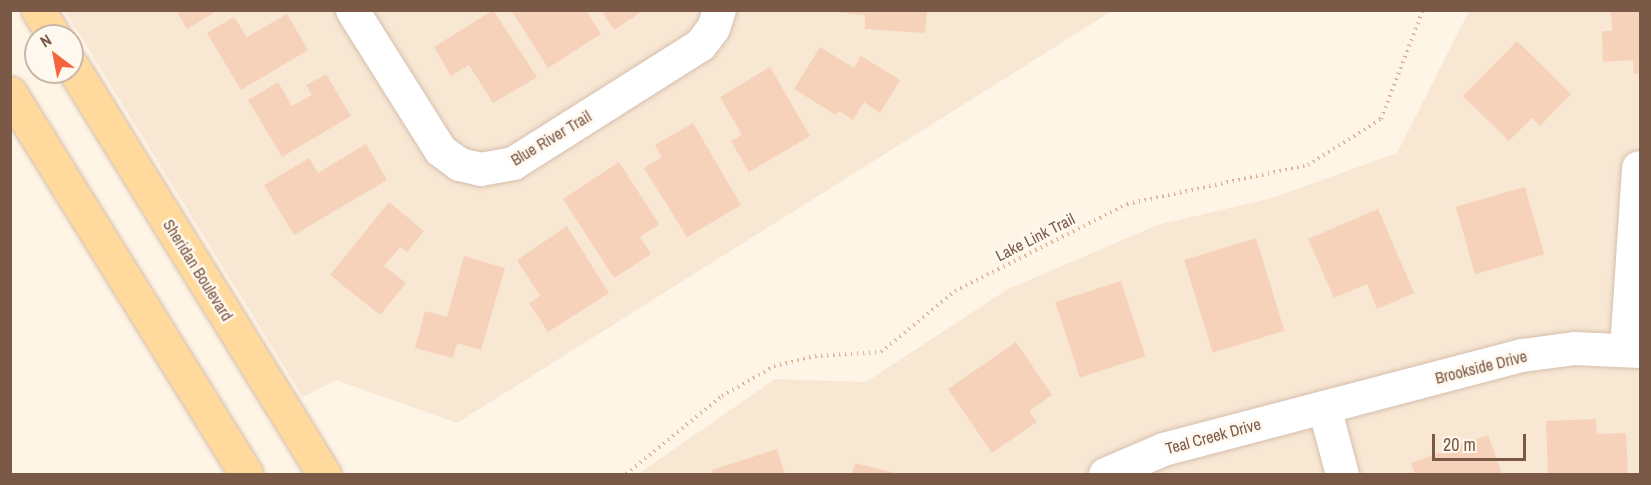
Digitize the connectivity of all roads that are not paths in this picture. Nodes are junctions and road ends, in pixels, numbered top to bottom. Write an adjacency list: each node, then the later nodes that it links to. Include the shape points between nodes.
1 (38, 10): 4 (main road)
2 (352, 10): 3 (street, Blue River Trail, via 440,150 493,181 513,163 700,45 713,28)
3 (719, 10)
4 (47, 24)
5 (83, 84): 11 (main road, Sheridan Boulevard)
6 (10, 93): 10 (main road)
7 (1638, 167): 8 (street)
8 (1633, 350): 9 (street, Brookside Drive, via 1574,348 1522,355)
9 (1324, 406): 12 (street, Teal Creek Drive, via 1163,449); 13 (street)
10 (246, 474)
11 (324, 474)
12 (1105, 474)
13 (1342, 474)

